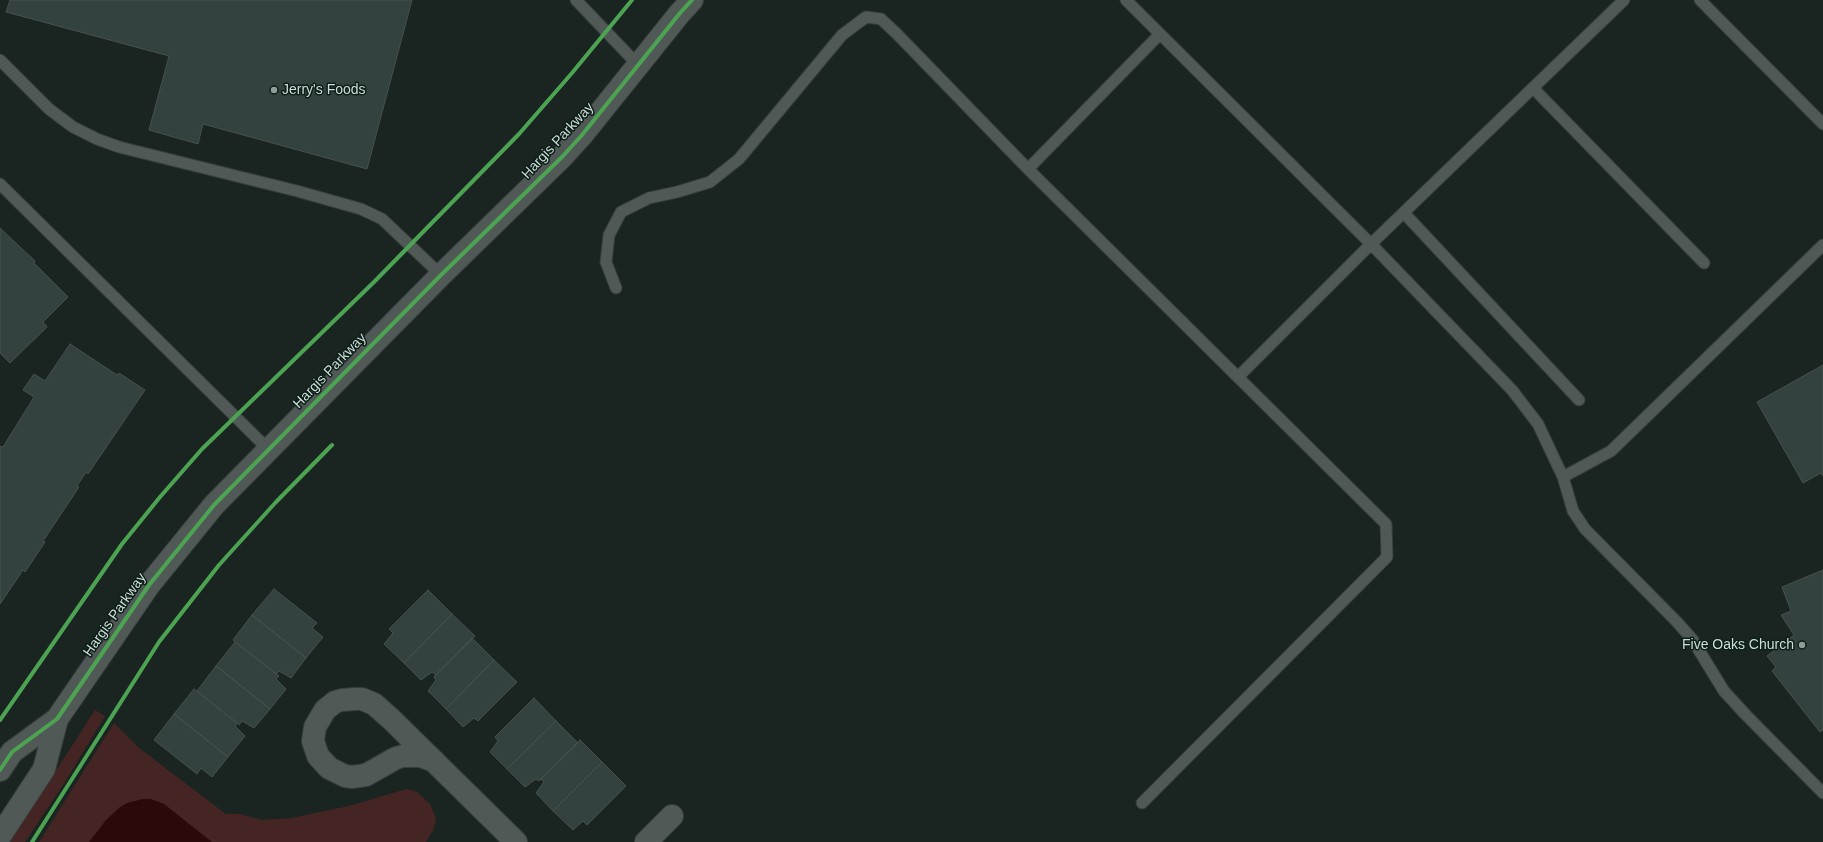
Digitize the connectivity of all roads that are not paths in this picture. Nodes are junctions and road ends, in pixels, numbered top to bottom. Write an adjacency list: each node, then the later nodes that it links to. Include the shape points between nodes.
1 (576, 0): 8 (lane)
2 (692, 0): 8 (street, Hargis Parkway)
3 (1126, 0): 6 (lane)
4 (1624, 0): 9 (lane)
5 (1700, 0): 10 (lane)
6 (1160, 34): 11 (lane); 14 (lane)
7 (0, 60): 17 (lane, via 49,109 74,127 119,147 361,209 382,219)
8 (638, 65): 17 (street, Hargis Parkway, via 562,157)
9 (1533, 88): 13 (lane); 16 (lane)
10 (1823, 124)
11 (1028, 169): 18 (lane, via 881,19 866,17 842,35 739,160 710,182 649,198 621,212 609,235 606,262); 19 (lane)
12 (0, 184): 21 (lane)
13 (1404, 213): 14 (lane); 20 (lane)
14 (1371, 244): 19 (lane); 22 (lane, via 1512,390 1538,424)
15 (1823, 245): 22 (lane, via 1611,450)
16 (1704, 263)
17 (441, 274): 21 (street, Hargis Parkway)
18 (616, 288)
19 (1238, 377): 27 (lane, via 1386,524 1387,557)
20 (1579, 400)
21 (269, 450): 23 (street, Hargis Parkway, via 214,505 149,585)
22 (1563, 477): 26 (lane, via 1573,511 1585,529 1677,622 1692,639 1724,690)
23 (56, 719): 25 (street, Hargis Parkway, via 12,752); 29 (street, Hargis Parkway, via 44,769)
24 (434, 761): 24 (street, via 379,708 362,699 348,698 335,702 325,710 315,727 313,741 318,756 329,768 345,776 366,775 404,756 420,756); 30 (street)
25 (0, 770)
26 (1823, 793)
27 (1142, 803)
28 (672, 816): 31 (street)
29 (0, 836)
30 (516, 842)
31 (646, 842)

